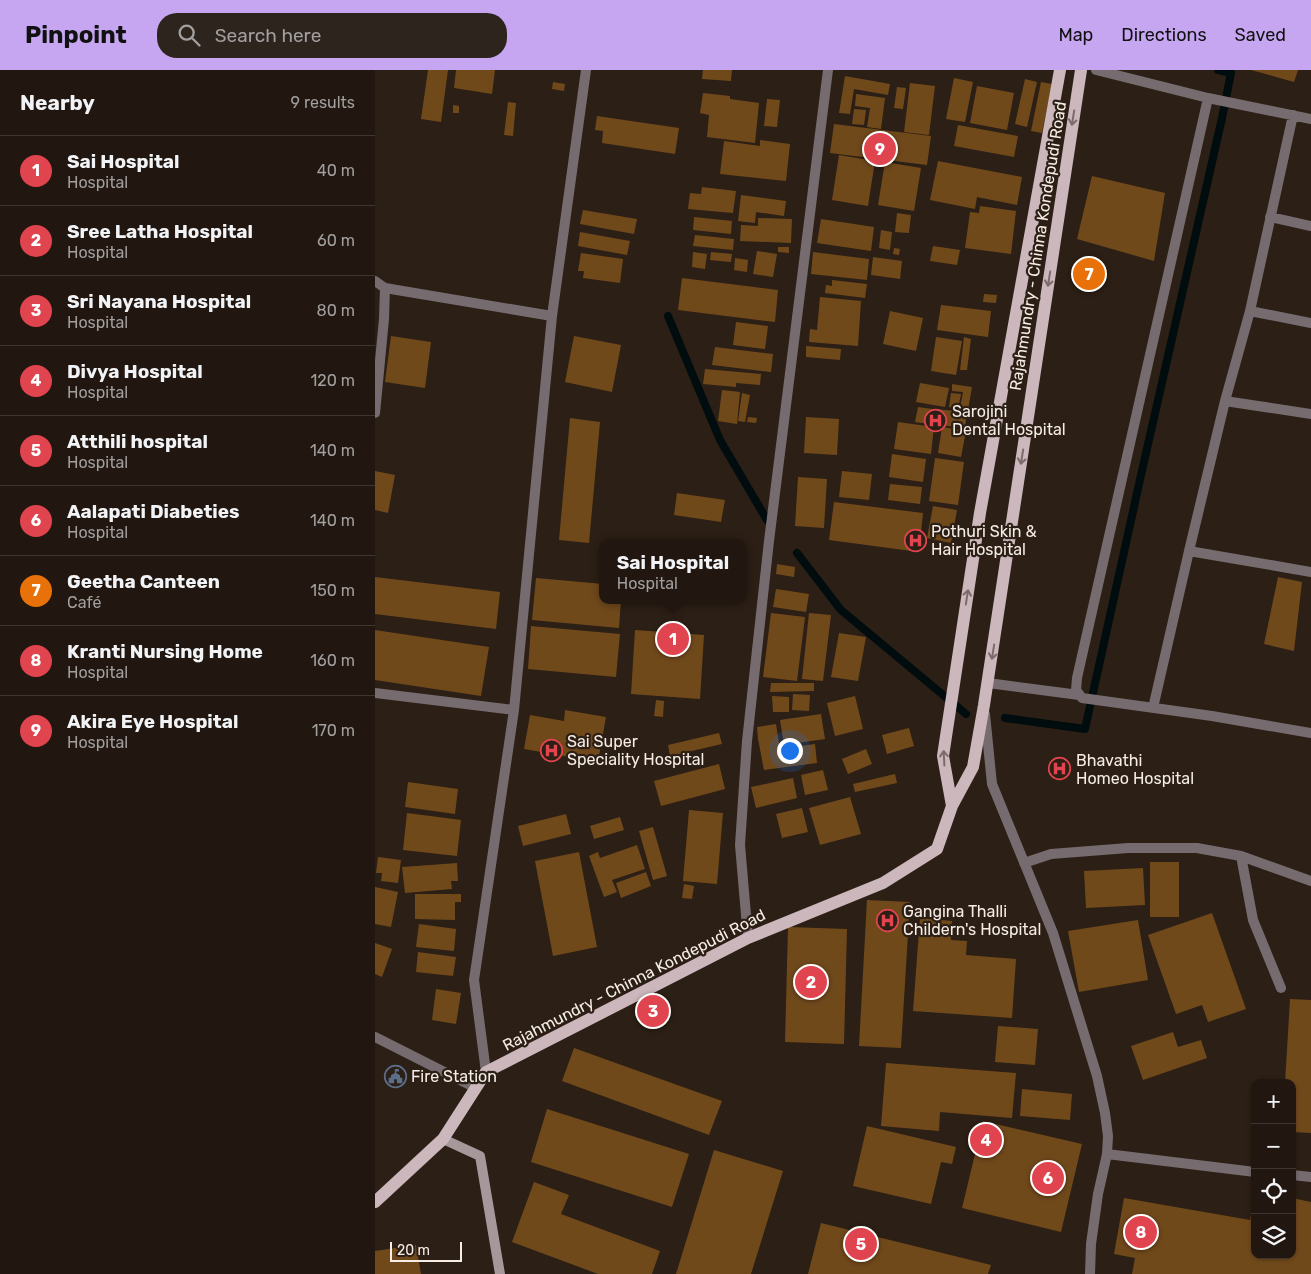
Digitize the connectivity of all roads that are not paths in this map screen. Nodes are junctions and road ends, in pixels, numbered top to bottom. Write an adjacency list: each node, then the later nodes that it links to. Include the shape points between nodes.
1 (587, 70): 14 (street)
2 (828, 70): 32 (street, via 747,741 740,845)
3 (1060, 70): 28 (main road, one-way to 3, via 943,756 980,513)
4 (1081, 70): 21 (main road, Rajahmundry - Chinna Kondepudi Road, one-way to 21)
5 (1096, 70): 6 (street)
6 (1208, 98): 7 (street); 23 (street, via 1077,678)
7 (1293, 114): 8 (street); 9 (street)
8 (1311, 118)
9 (1270, 217): 10 (street); 13 (street)
10 (1311, 226)
11 (375, 281): 12 (street)
12 (385, 288): 14 (street); 17 (street)
13 (1250, 311): 15 (street); 16 (street)
14 (552, 316): 26 (street)
15 (1311, 323)
16 (1225, 401): 18 (street); 19 (street)
17 (375, 413)
18 (1311, 414)
19 (1189, 551): 20 (street); 25 (street)
20 (1310, 568)
21 (988, 683): 23 (street); 24 (main road, Rajahmundry - Chinna Kondepudi Road)
22 (375, 693): 26 (street)
23 (1079, 695): 25 (street)
24 (984, 705): 28 (main road, Rajahmundry - Chinna Kondepudi Road, via 973,767); 30 (street, via 992,784)
25 (1153, 708): 27 (street)
26 (514, 710): 35 (street, via 474,980)
27 (1311, 733)
28 (952, 806): 32 (main road, Rajahmundry - Chinna Kondepudi Road, via 937,849 930,854 883,883)
29 (1241, 856): 30 (street, via 1197,848 1129,848 1051,854); 31 (street); 33 (street, via 1253,920)
30 (1024, 862): 38 (street, via 1053,933 1097,1076 1108,1136)
31 (1311, 881)
32 (747, 938): 35 (main road, Rajahmundry - Chinna Kondepudi Road)
33 (1281, 988)
34 (375, 1037): 36 (street)
35 (486, 1072): 36 (main road)
36 (476, 1088): 37 (main road)
37 (443, 1139): 42 (main road); 43 (street, via 480,1156)
38 (1107, 1154): 39 (street); 44 (street, via 1092,1236)
39 (1251, 1172)
40 (1296, 1175): 41 (street)
41 (1311, 1177)
42 (375, 1202)
43 (500, 1274)
44 (1090, 1274)

